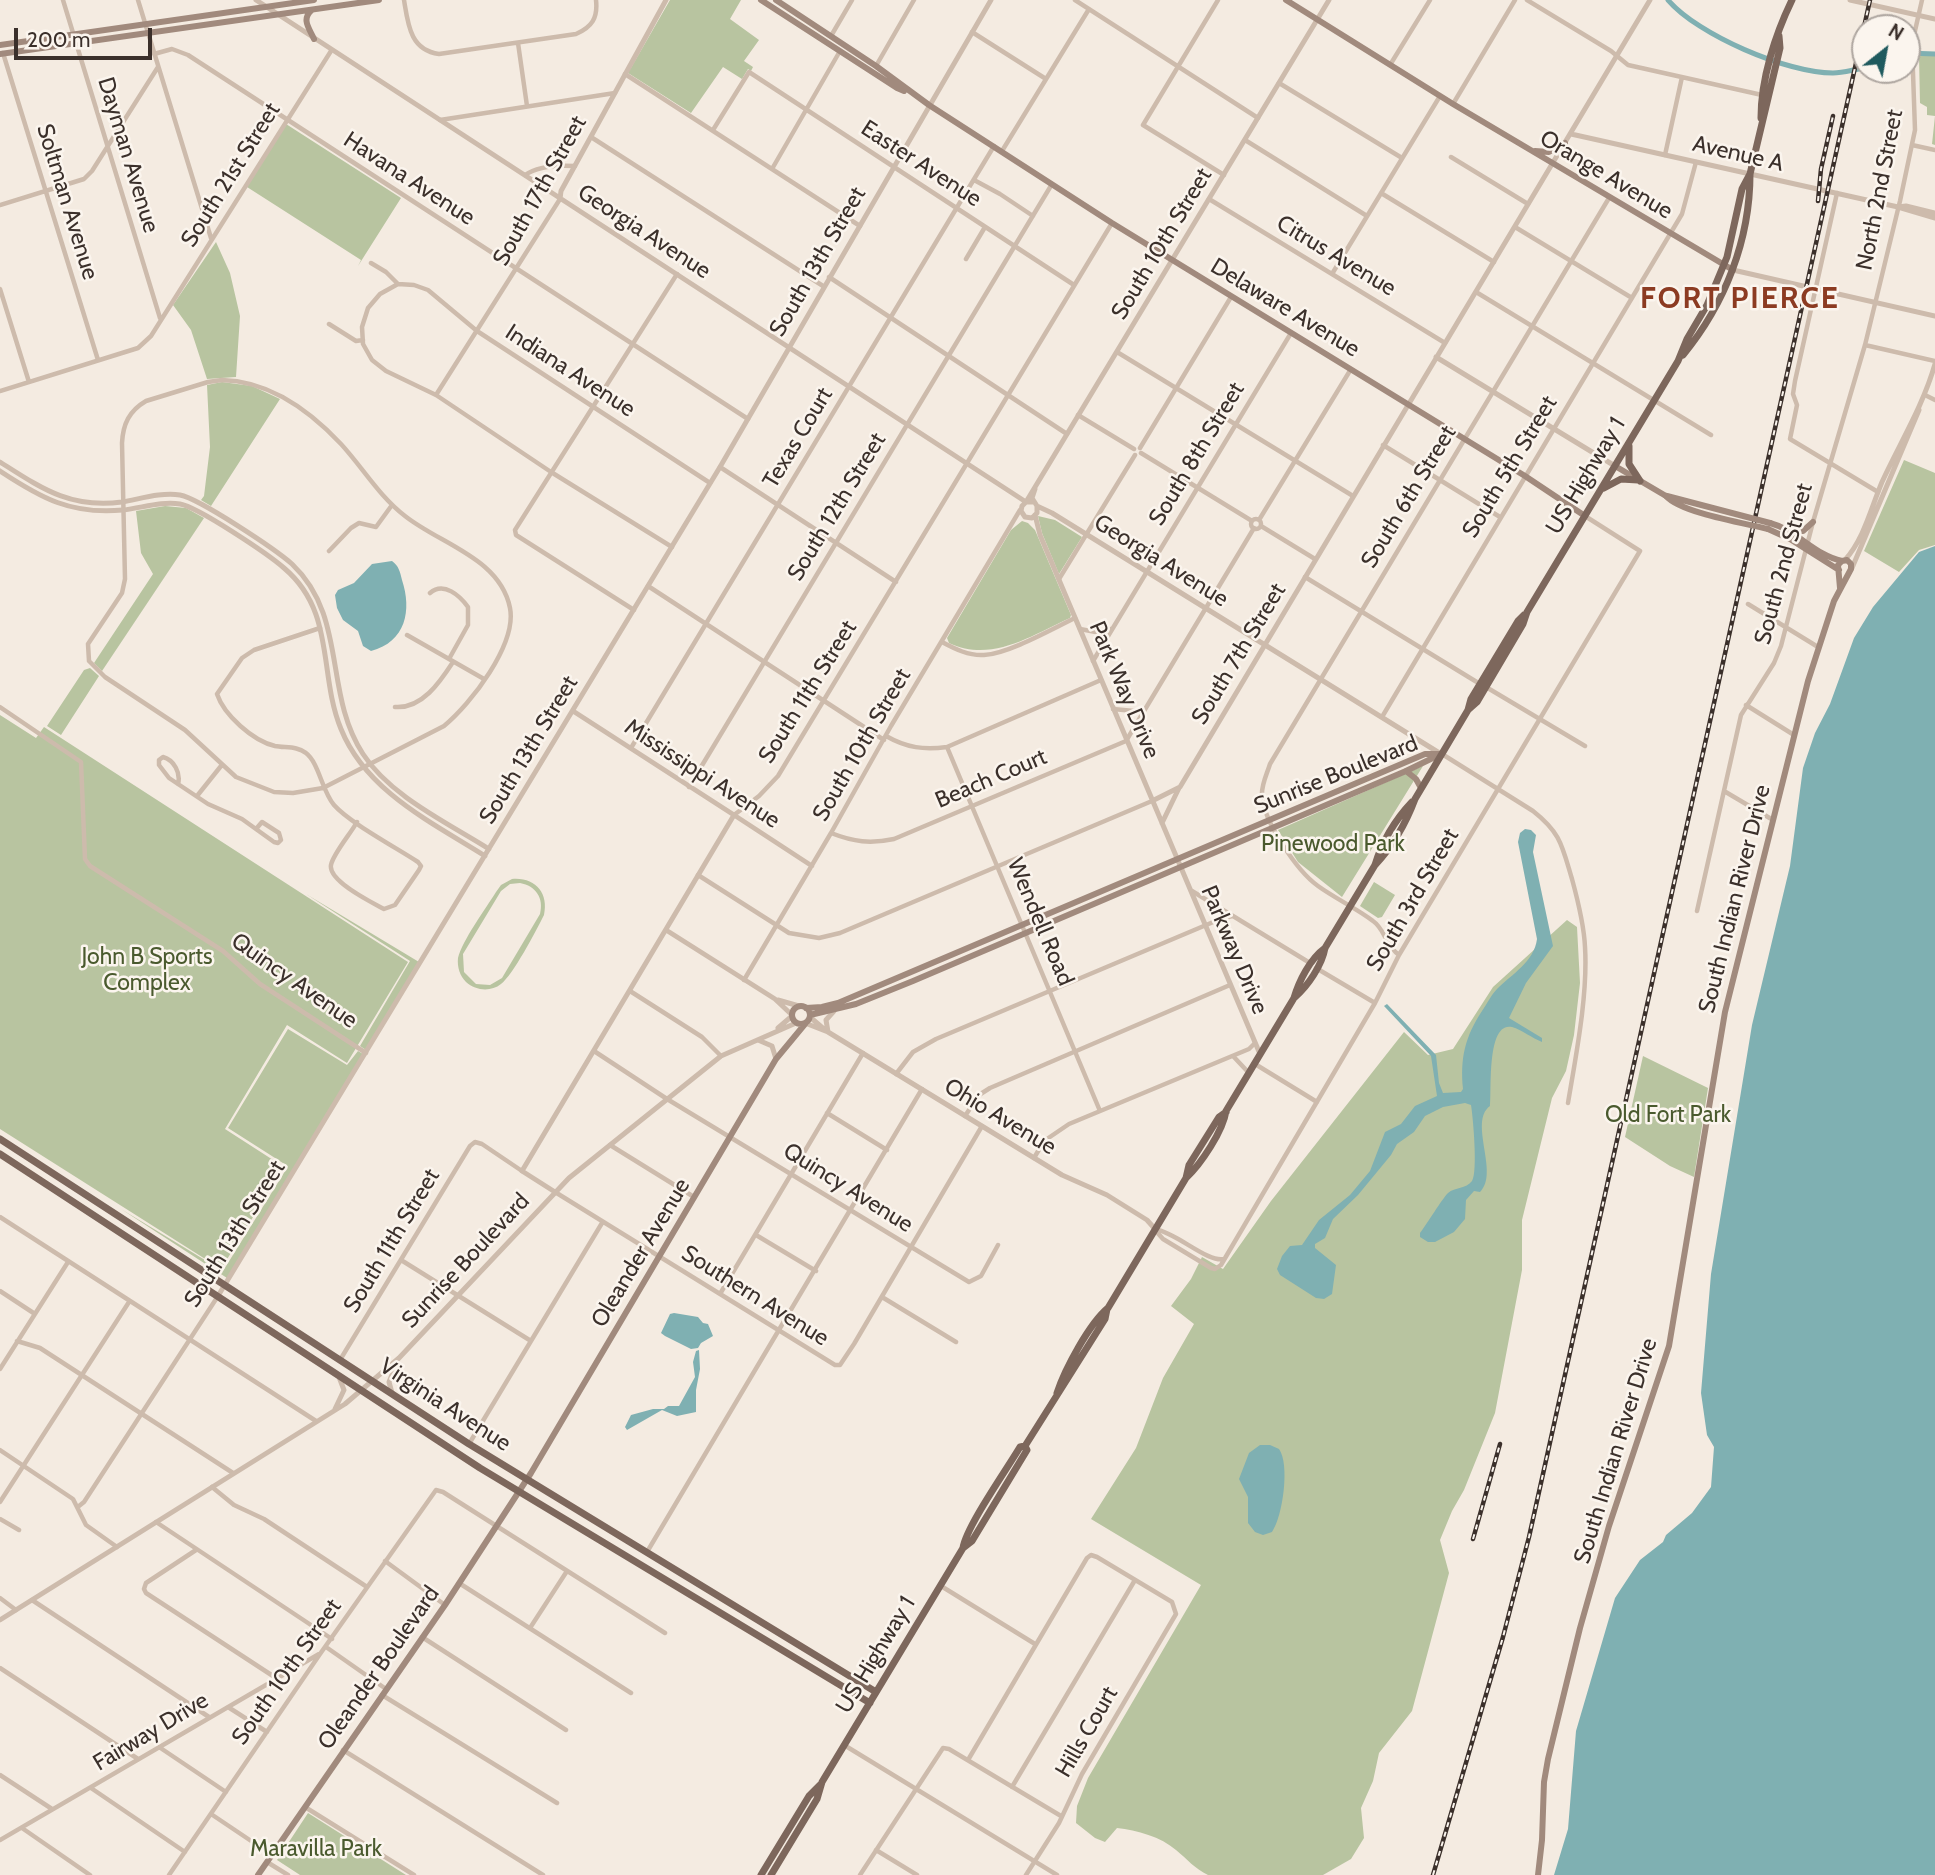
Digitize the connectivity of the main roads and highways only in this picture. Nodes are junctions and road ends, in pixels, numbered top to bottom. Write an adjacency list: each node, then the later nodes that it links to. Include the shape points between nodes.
1 (253, 0): 9 (main road)
2 (314, 0): 9 (main road)
3 (379, 0): 8 (main road)
4 (761, 0): 16 (main road, Delaware Avenue)
5 (776, 0): 16 (main road, Delaware Avenue)
6 (1286, 0): 19 (main road, Orange Avenue)
7 (1792, 0): 15 (main road)
8 (313, 9): 10 (main road); 12 (main road, via 306,21)
9 (247, 11): 10 (main road)
10 (146, 29): 11 (main road)
11 (75, 39): 13 (main road); 14 (main road)
12 (314, 39)
13 (0, 44)
14 (2, 54)
15 (1773, 67): 17 (main road); 17 (main road, via 1763,95)
16 (874, 69): 28 (main road, Delaware Avenue, via 897,88 912,93 1112,223)
17 (1761, 123): 20 (main road)
18 (1565, 143): 19 (main road, via 1549,152)
19 (1530, 150): 21 (main road, Orange Avenue)
20 (1749, 174): 21 (main road, US Highway 1); 22 (main road, US Highway 1, via 1750,191)
21 (1724, 267): 22 (main road, Orange Avenue); 23 (main road, US Highway 1)
22 (1733, 270): 23 (main road, US Highway 1)
23 (1678, 361): 24 (main road, US Highway 1)
24 (1630, 442): 25 (main road, US Highway 1); 26 (main road, via 1629,464)
25 (1615, 466): 26 (main road); 27 (main road, US Highway 1)
26 (1639, 480): 27 (main road, via 1616,481); 30 (main road, bridge, via 1666,496)
27 (1600, 491): 28 (main road, US Highway 1)
28 (1585, 516): 35 (main road, US Highway 1)
29 (1813, 522): 31 (main road, via 1803,531)
30 (1769, 526): 31 (main road); 32 (main road)
31 (1789, 529): 32 (main road)
32 (1807, 546): 33 (main road); 34 (main road)
33 (1844, 560): 34 (main road, via 1838,565); 34 (main road, via 1850,562)
34 (1844, 571): 52 (main road, South Indian River Drive, via 1794,734 1725,1012 1669,1346 1609,1526 1548,1759)
35 (1441, 754): 36 (main road, Sunrise Boulevard); 37 (main road, US Highway 1); 38 (main road, Sunrise Boulevard, via 1424,754)
36 (1406, 771): 37 (main road); 38 (main road, Sunrise Boulevard)
37 (1421, 788): 48 (main road, US Highway 1, via 1324,956 1219,1117 1069,1366 1027,1450)
38 (1178, 863): 39 (main road, Sunrise Boulevard)
39 (1024, 929): 40 (main road, Sunrise Boulevard, via 838,1003); 41 (main road, Sunrise Boulevard, via 913,981)
40 (802, 1007): 41 (main road); 41 (main road, via 795,1008 792,1015)
41 (804, 1021): 44 (main road, Oleander Avenue, via 776,1059)
42 (0, 1139): 44 (main road, Virginia Avenue)
43 (0, 1154): 45 (main road, Virginia Avenue)
44 (527, 1480): 45 (main road, Oleander Boulevard); 47 (main road, Virginia Avenue)
45 (519, 1492): 46 (main road, Virginia Avenue); 51 (main road, Oleander Boulevard)
46 (691, 1594): 47 (main road); 49 (main road, Virginia Avenue)
47 (721, 1598): 48 (main road, Virginia Avenue)
48 (876, 1692): 49 (main road, US Highway 1)
49 (870, 1703): 50 (main road, US Highway 1)
50 (765, 1874)
51 (258, 1875)
52 (1538, 1875)

